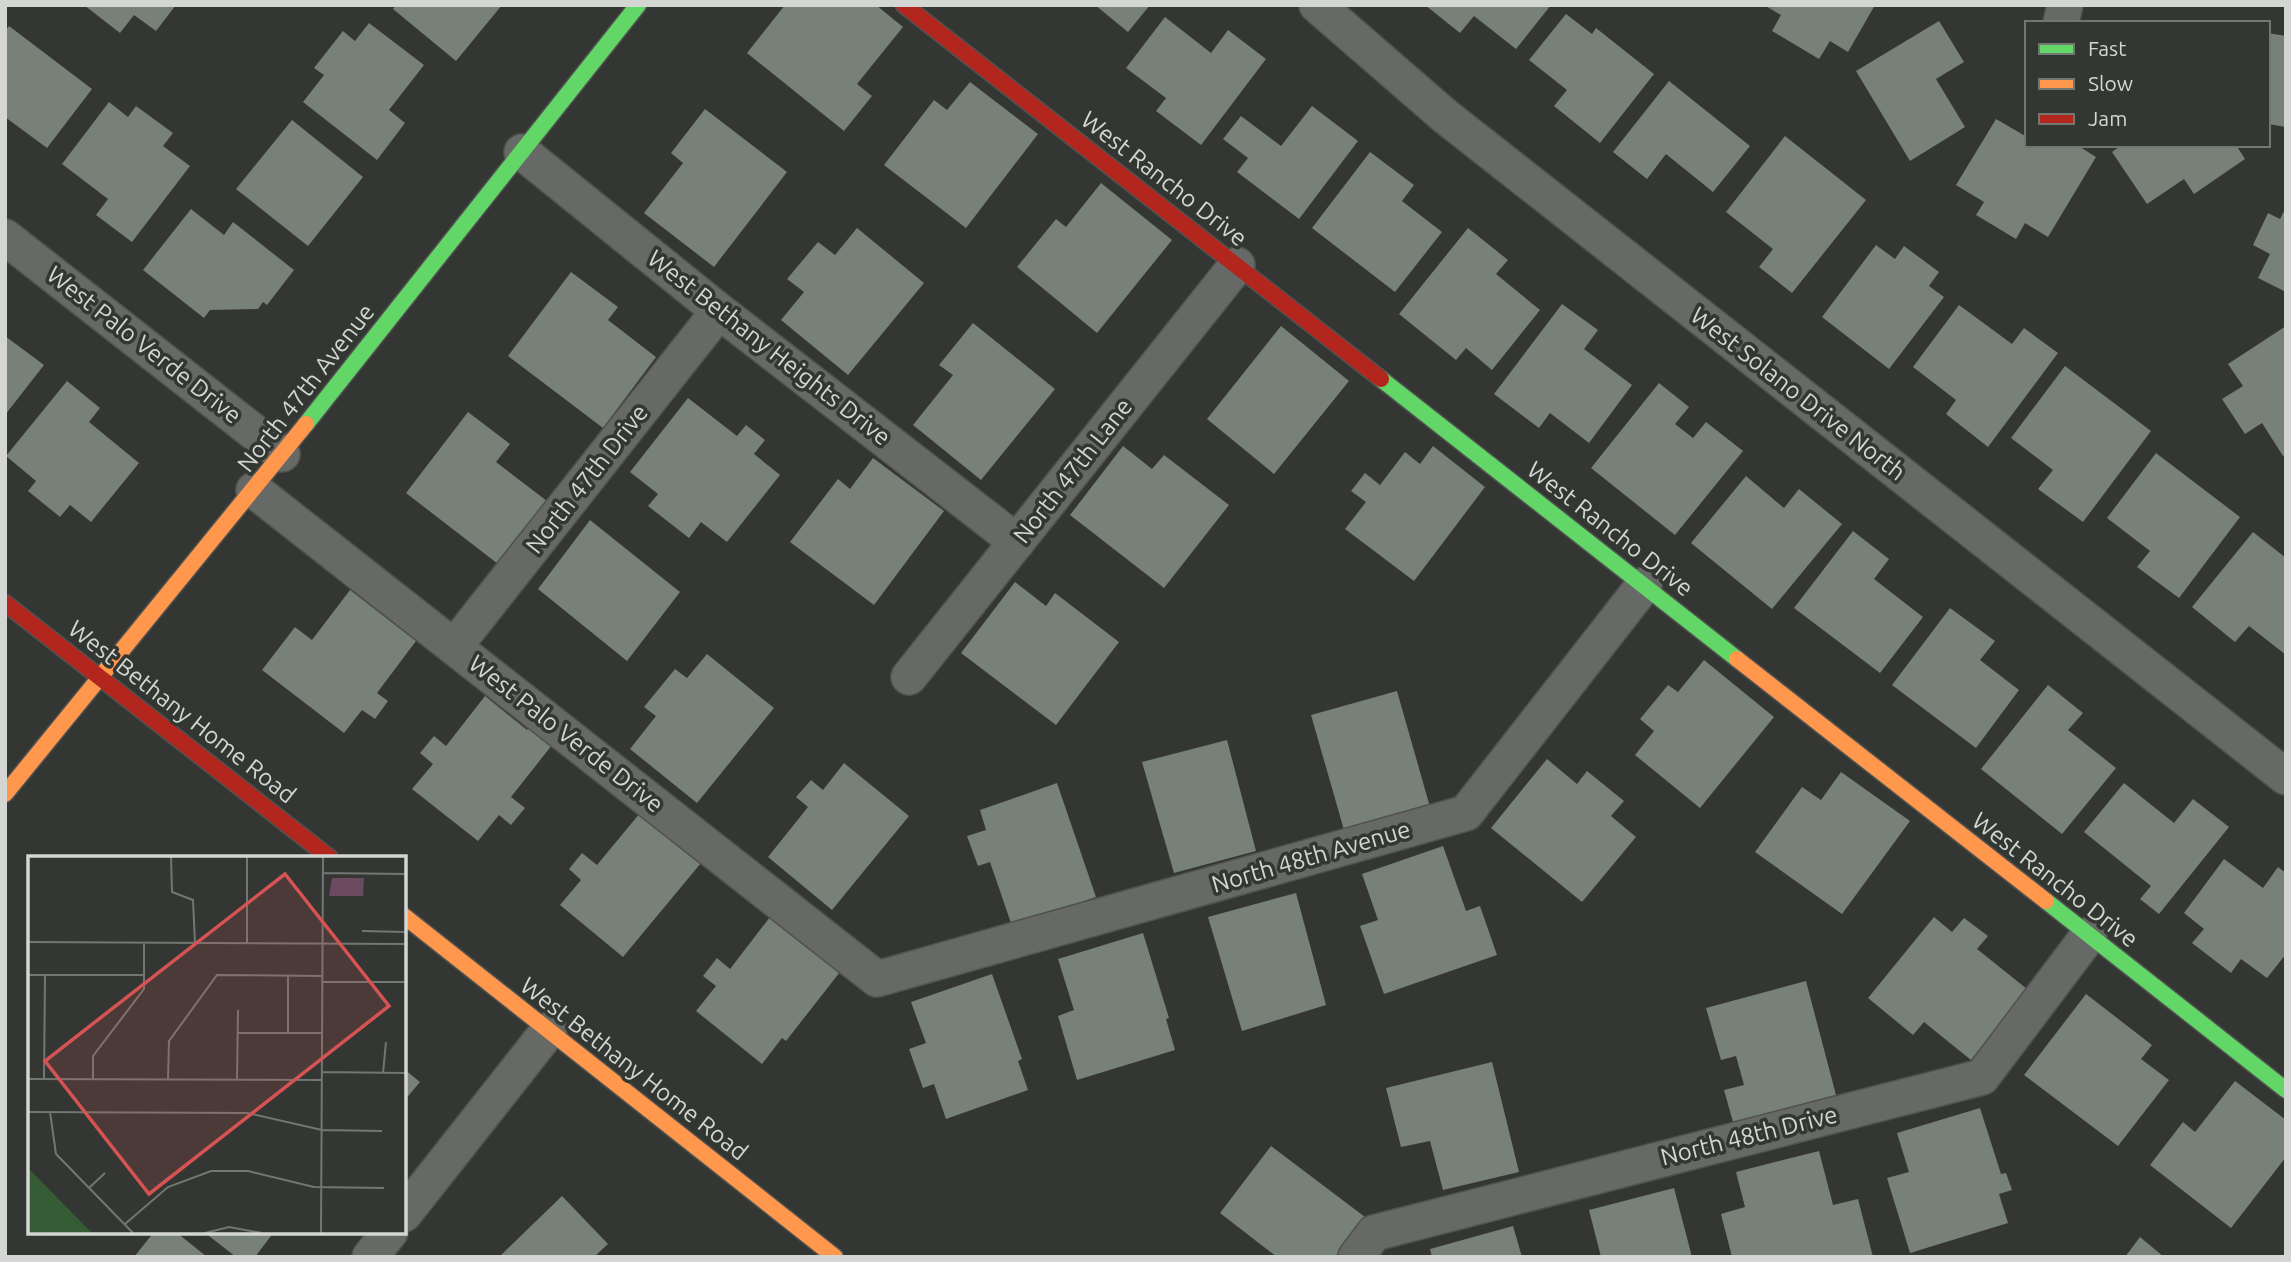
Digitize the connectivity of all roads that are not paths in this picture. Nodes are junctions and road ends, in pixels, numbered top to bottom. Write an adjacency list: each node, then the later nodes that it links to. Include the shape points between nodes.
1 (638, 5): 4 (street, North 47th Avenue)
2 (904, 5): 6 (street, West Rancho Drive)
3 (1317, 5): 16 (street, West Solano Drive North, via 1444,117)
4 (522, 152): 7 (street, West Bethany Heights Drive); 8 (street, North 47th Avenue)
5 (5, 237): 8 (street, West Palo Verde Drive)
6 (1237, 265): 10 (street, North 47th Lane); 11 (street, West Rancho Drive)
7 (719, 311): 10 (street, West Bethany Heights Drive); 13 (street, North 47th Drive)
8 (282, 454): 9 (street, North 47th Avenue)
9 (254, 490): 13 (street, West Palo Verde Drive); 15 (street, North 47th Avenue)
10 (1017, 542): 14 (street, North 47th Lane)
11 (1644, 585): 20 (street, West Rancho Drive); 21 (street, North 48th Avenue, via 1466,813)
12 (5, 603): 15 (street, West Bethany Home Road)
13 (454, 647): 21 (street, West Palo Verde Drive)
14 (909, 677)
15 (102, 678): 17 (street, North 47th Avenue); 18 (street, West Bethany Home Road)
16 (2286, 777)
17 (5, 794)
18 (327, 856)
19 (406, 918): 22 (street, West Bethany Home Road)
20 (2089, 935): 23 (street, West Rancho Drive); 28 (street, North 48th Drive, via 1982,1077 1374,1233)
21 (877, 979)
22 (548, 1030): 24 (street); 27 (street, West Bethany Home Road)
23 (2286, 1090)
24 (406, 1211)
25 (388, 1234): 26 (street)
26 (370, 1257)
27 (835, 1257)
28 (1356, 1257)

